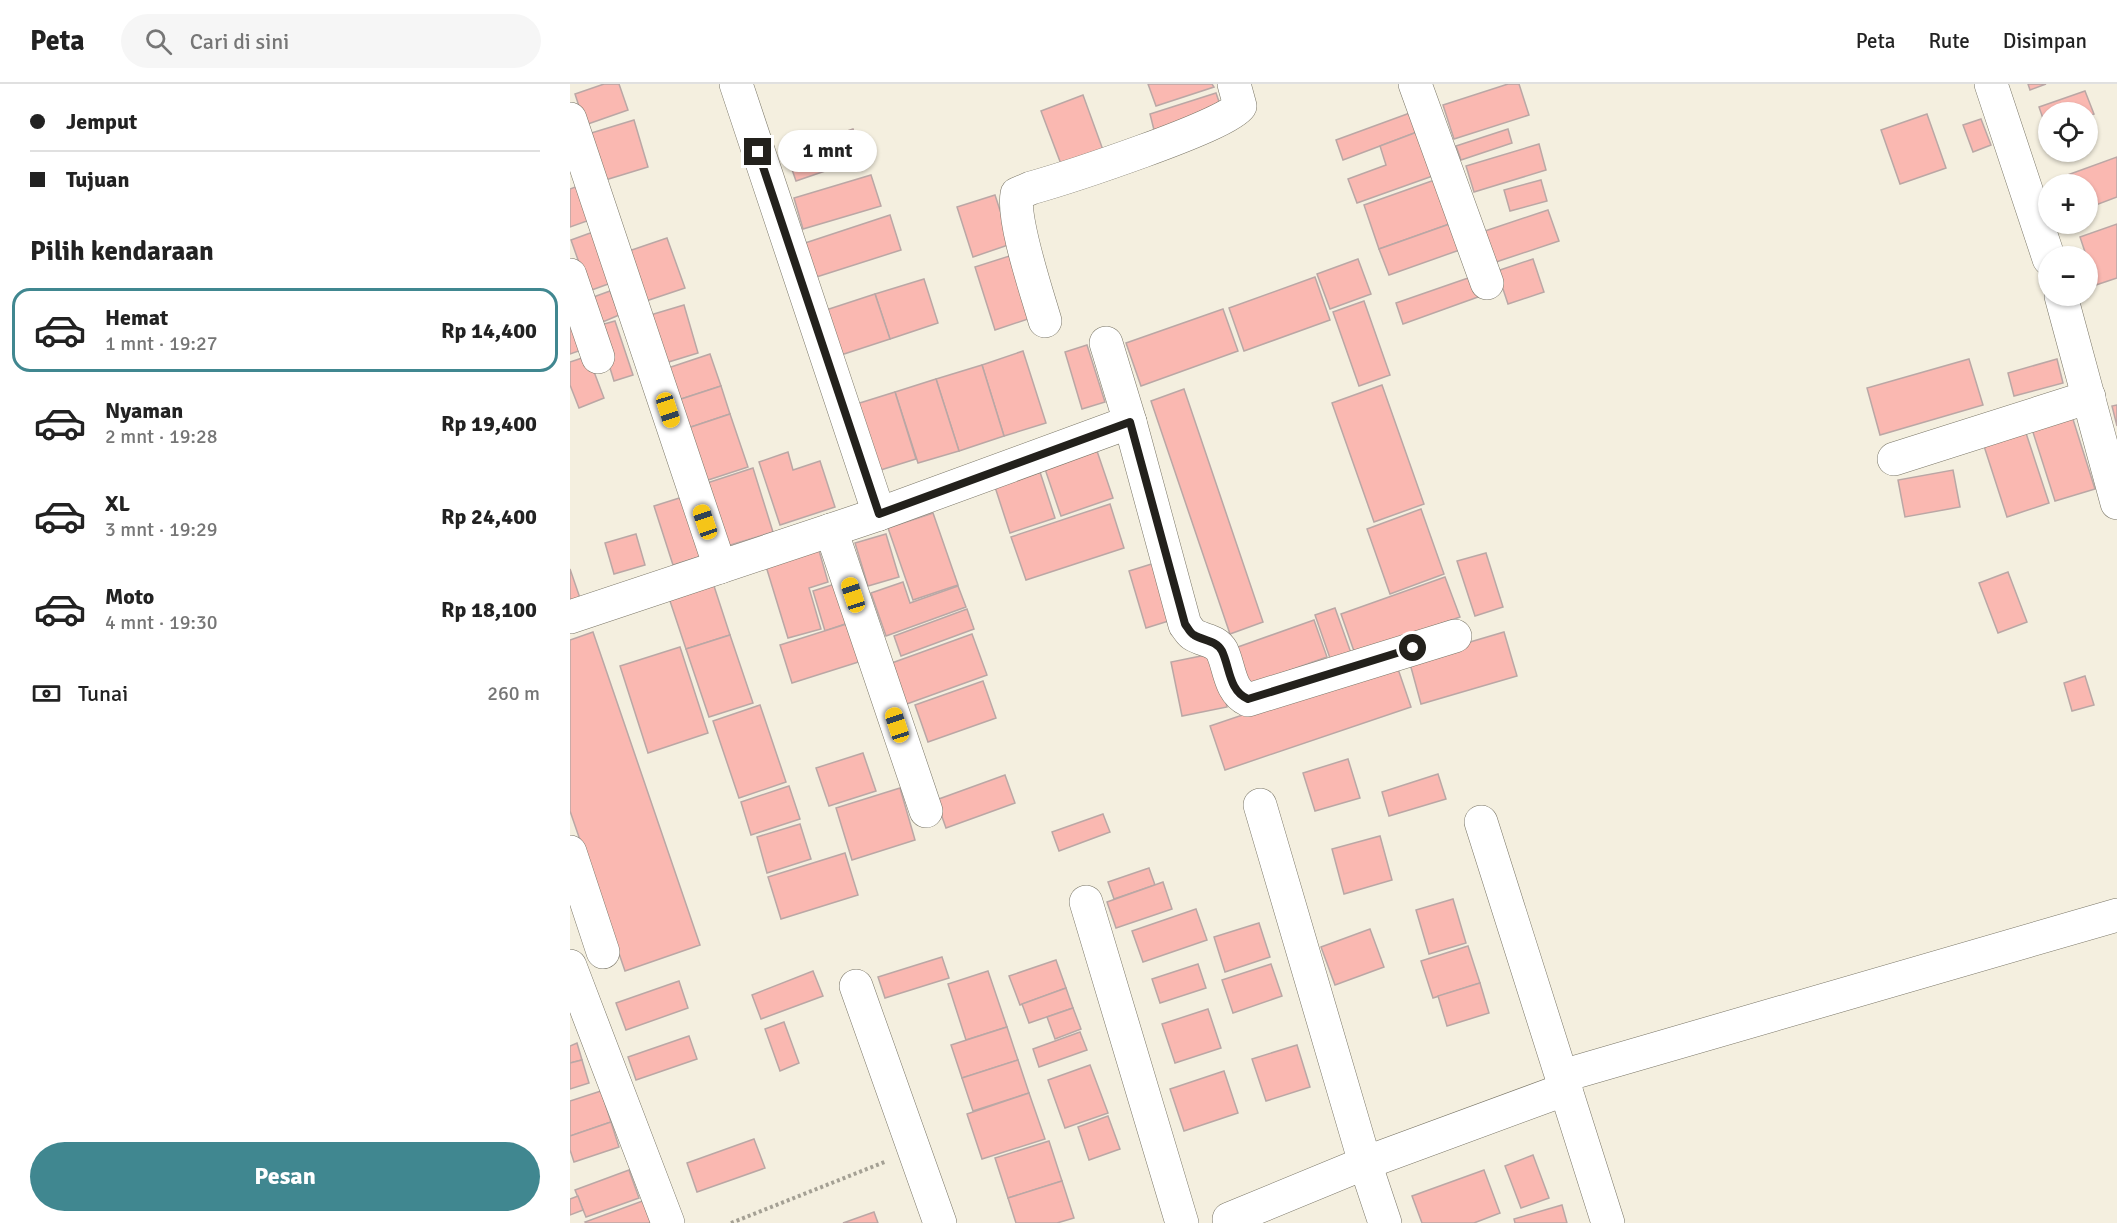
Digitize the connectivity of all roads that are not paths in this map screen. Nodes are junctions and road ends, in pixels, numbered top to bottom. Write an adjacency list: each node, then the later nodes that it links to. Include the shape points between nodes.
1 (736, 84): 17 (street)
2 (1234, 84): 10 (street, via 1240,106 1225,117 1157,146 1017,195 1019,225)
3 (1415, 84): 8 (street)
4 (1991, 84): 6 (street)
5 (570, 119): 19 (street)
6 (2045, 246)
7 (570, 275): 12 (street)
8 (1487, 283)
9 (2064, 306): 13 (street)
10 (1045, 321)
11 (1106, 343): 14 (street)
12 (598, 357)
13 (2089, 397): 15 (street); 16 (street)
14 (1130, 422): 17 (street); 21 (street, via 1185,624 1192,634 1221,649 1234,688 1241,696 1248,699)
15 (1894, 459)
16 (2117, 502)
17 (879, 514): 18 (street)
18 (831, 530): 19 (street); 23 (street)
19 (720, 567): 20 (street)
20 (570, 618)
21 (1455, 636)
22 (1260, 805): 32 (street)
23 (926, 811)
24 (1481, 822): 31 (street)
25 (570, 852): 28 (street)
26 (1086, 902): 36 (street)
27 (2117, 915): 31 (street)
28 (603, 952)
29 (570, 966): 34 (street)
30 (856, 986): 35 (street)
31 (1564, 1083): 32 (street); 38 (street)
32 (1365, 1163): 33 (street); 37 (street)
33 (1228, 1219)
34 (668, 1223)
35 (940, 1223)
36 (1182, 1223)
37 (1385, 1223)
38 (1608, 1223)

